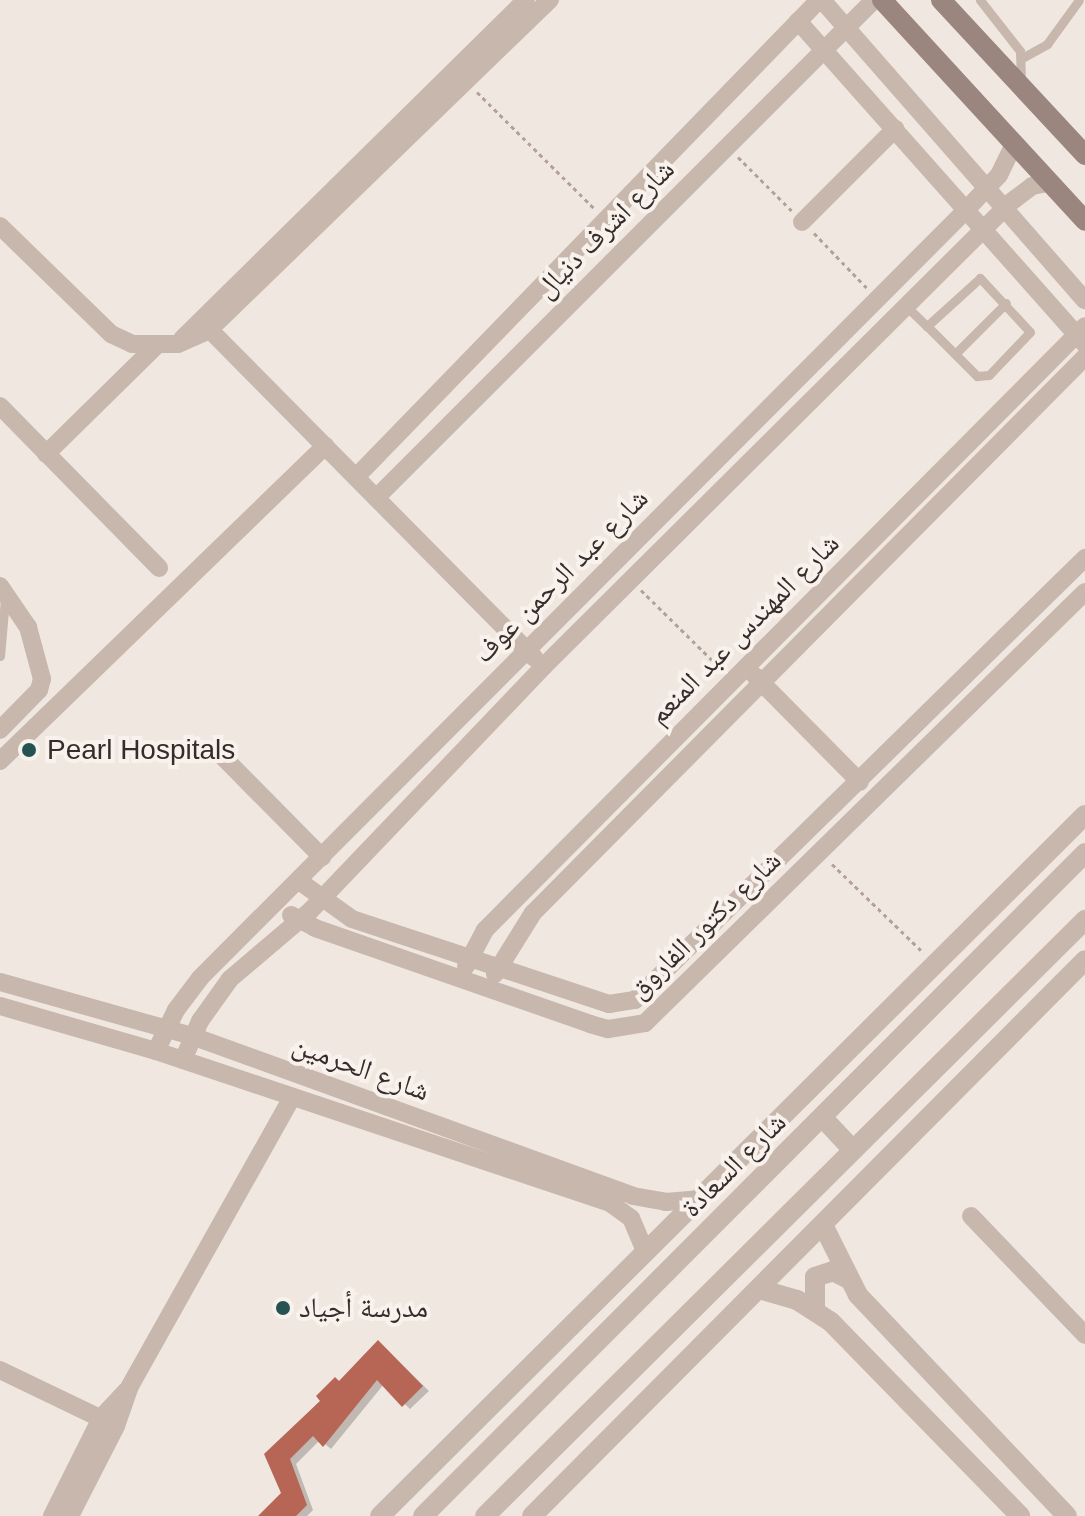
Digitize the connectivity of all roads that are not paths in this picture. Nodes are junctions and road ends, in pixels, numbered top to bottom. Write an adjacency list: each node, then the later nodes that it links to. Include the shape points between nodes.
1 (526, 0): 28 (street)
2 (550, 0): 28 (street)
3 (820, 0): 9 (street, شارع اشرف دنيال); 10 (street)
4 (874, 0): 10 (street, شارع اشرف دنيال)
5 (882, 0): 15 (main road)
6 (941, 0): 13 (main road)
7 (980, 0): 12 (lane)
8 (1073, 2): 12 (lane, via 1047,44)
9 (798, 21): 11 (street); 37 (street, شارع اشرف دنيال)
10 (845, 28): 11 (street, شارع اشرف دنيال); 18 (street)
11 (824, 50): 14 (street); 38 (street, شارع اشرف دنيال)
12 (1022, 58): 13 (lane)
13 (1020, 86): 16 (main road)
14 (895, 129): 19 (street); 22 (street)
15 (1013, 146): 17 (main road); 18 (street, شارع عبد الرحمن عوف)
16 (1085, 155)
17 (1047, 183): 20 (street, شارع عبد الرحمن عوف, via 1032,186); 21 (main road)
18 (985, 191): 19 (street, شارع عبد الرحمن عوف); 20 (street)
19 (966, 210): 24 (street); 43 (street, شارع عبد الرحمن عوف)
20 (1002, 210): 24 (street, شارع عبد الرحمن عوف); 25 (street)
21 (1085, 221)
22 (802, 222)
23 (0, 226): 31 (street, via 111,334)
24 (983, 229): 27 (street, شارع عبد الرحمن عوف); 30 (street)
25 (1085, 300)
26 (1006, 303): 29 (lane, via 986,281 973,280); 32 (lane); 32 (lane, via 1030,332 989,375 977,376)
27 (906, 306): 29 (lane); 45 (street, شارع عبد الرحمن عوف)
28 (204, 324): 31 (street, via 178,344); 35 (street)
29 (927, 326): 32 (lane)
30 (1082, 335): 46 (street, شارع المهندس عبد المنعم)
31 (155, 347): 36 (street)
32 (955, 354)
33 (1085, 357): 47 (street, شارع المهندس عبد المنعم)
34 (0, 406): 36 (street)
35 (325, 446): 37 (street); 49 (street)
36 (46, 454): 40 (street)
37 (356, 477): 38 (street)
38 (376, 498): 43 (street)
39 (1085, 558): 51 (street, شارع دكتور الفاروق)
40 (159, 568)
41 (3, 588): 44 (lane); 48 (street, via 28,627 42,683)
42 (1085, 592): 70 (street, شارع دكتور الفاروق)
43 (527, 650): 45 (street); 54 (street, شارع عبد الرحمن عوف)
44 (0, 656)
45 (544, 666): 56 (street, شارع عبد الرحمن عوف)
46 (739, 673): 47 (street); 60 (street, شارع المهندس عبد المنعم, via 485,930)
47 (762, 683): 51 (street); 63 (street, شارع المهندس عبد المنعم, via 533,913)
48 (0, 730)
49 (2, 755)
50 (223, 757): 54 (street)
51 (860, 782): 66 (street, شارع دكتور الفاروق)
52 (1085, 815): 69 (street)
53 (1085, 853): 67 (street, شارع السعادة)
54 (322, 857): 55 (street, شارع عبد الرحمن عوف)
55 (299, 881): 56 (street, شارع دكتور الفاروق); 57 (street, شارع عبد الرحمن عوف)
56 (322, 898): 58 (street, شارع عبد الرحمن عوف); 60 (street, شارع دكتور الفاروق, via 352,919)
57 (278, 901): 58 (street, شارع دكتور الفاروق); 72 (street, شارع عبد الرحمن عوف, via 201,977)
58 (297, 919): 65 (street, شارع دكتور الفاروق); 73 (street, شارع عبد الرحمن عوف, via 218,991)
59 (1085, 920): 62 (street)
60 (469, 954): 63 (street, شارع دكتور الفاروق); 65 (street)
61 (1085, 960): 71 (street)
62 (1042, 963): 71 (street); 78 (street)
63 (503, 967): 65 (street, شارع المهندس عبد المنعم); 66 (street, شارع دكتور الفاروق, via 609,1004)
64 (0, 982): 72 (street, شارع الحرمين)
65 (475, 984): 70 (street, شارع دكتور الفاروق, via 608,1029 645,1023)
66 (646, 993): 70 (street)
67 (941, 997): 69 (street); 77 (street, شارع السعادة)
68 (0, 1006): 74 (street, شارع الحرمين)
69 (889, 1011): 79 (street)
70 (660, 1013)
71 (1029, 1016): 81 (street)
72 (166, 1028): 73 (street, شارع الحرمين); 74 (street, شارع عبد الرحمن عوف)
73 (192, 1036): 75 (street, شارع عبد الرحمن عوف); 79 (street, شارع الحرمين, via 633,1196 666,1202)
74 (156, 1051): 75 (street, شارع الحرمين)
75 (183, 1060): 76 (street, شارع الحرمين)
76 (292, 1097): 82 (street, شارع الحرمين, via 610,1203 631,1218); 91 (street)
77 (822, 1117): 78 (street); 88 (street, شارع السعادة)
78 (853, 1150): 90 (street)
79 (701, 1199): 82 (street)
80 (971, 1216): 86 (street)
81 (823, 1225): 83 (street); 84 (street)
82 (646, 1253): 89 (street)
83 (847, 1278): 85 (street, via 833,1271 815,1277); 100 (street)
84 (759, 1289): 85 (street); 92 (street)
85 (815, 1310): 99 (street)
86 (1085, 1335)
87 (0, 1370): 91 (street)
88 (561, 1378): 89 (street); 96 (street, شارع السعادة)
89 (518, 1380): 95 (street)
90 (584, 1418): 92 (street); 97 (street)
91 (108, 1422): 93 (street); 94 (street)
92 (592, 1456): 98 (street)
93 (52, 1516)
94 (70, 1516)
95 (380, 1516)
96 (423, 1516)
97 (485, 1516)
98 (532, 1516)
99 (1020, 1516)
100 (1067, 1516)

